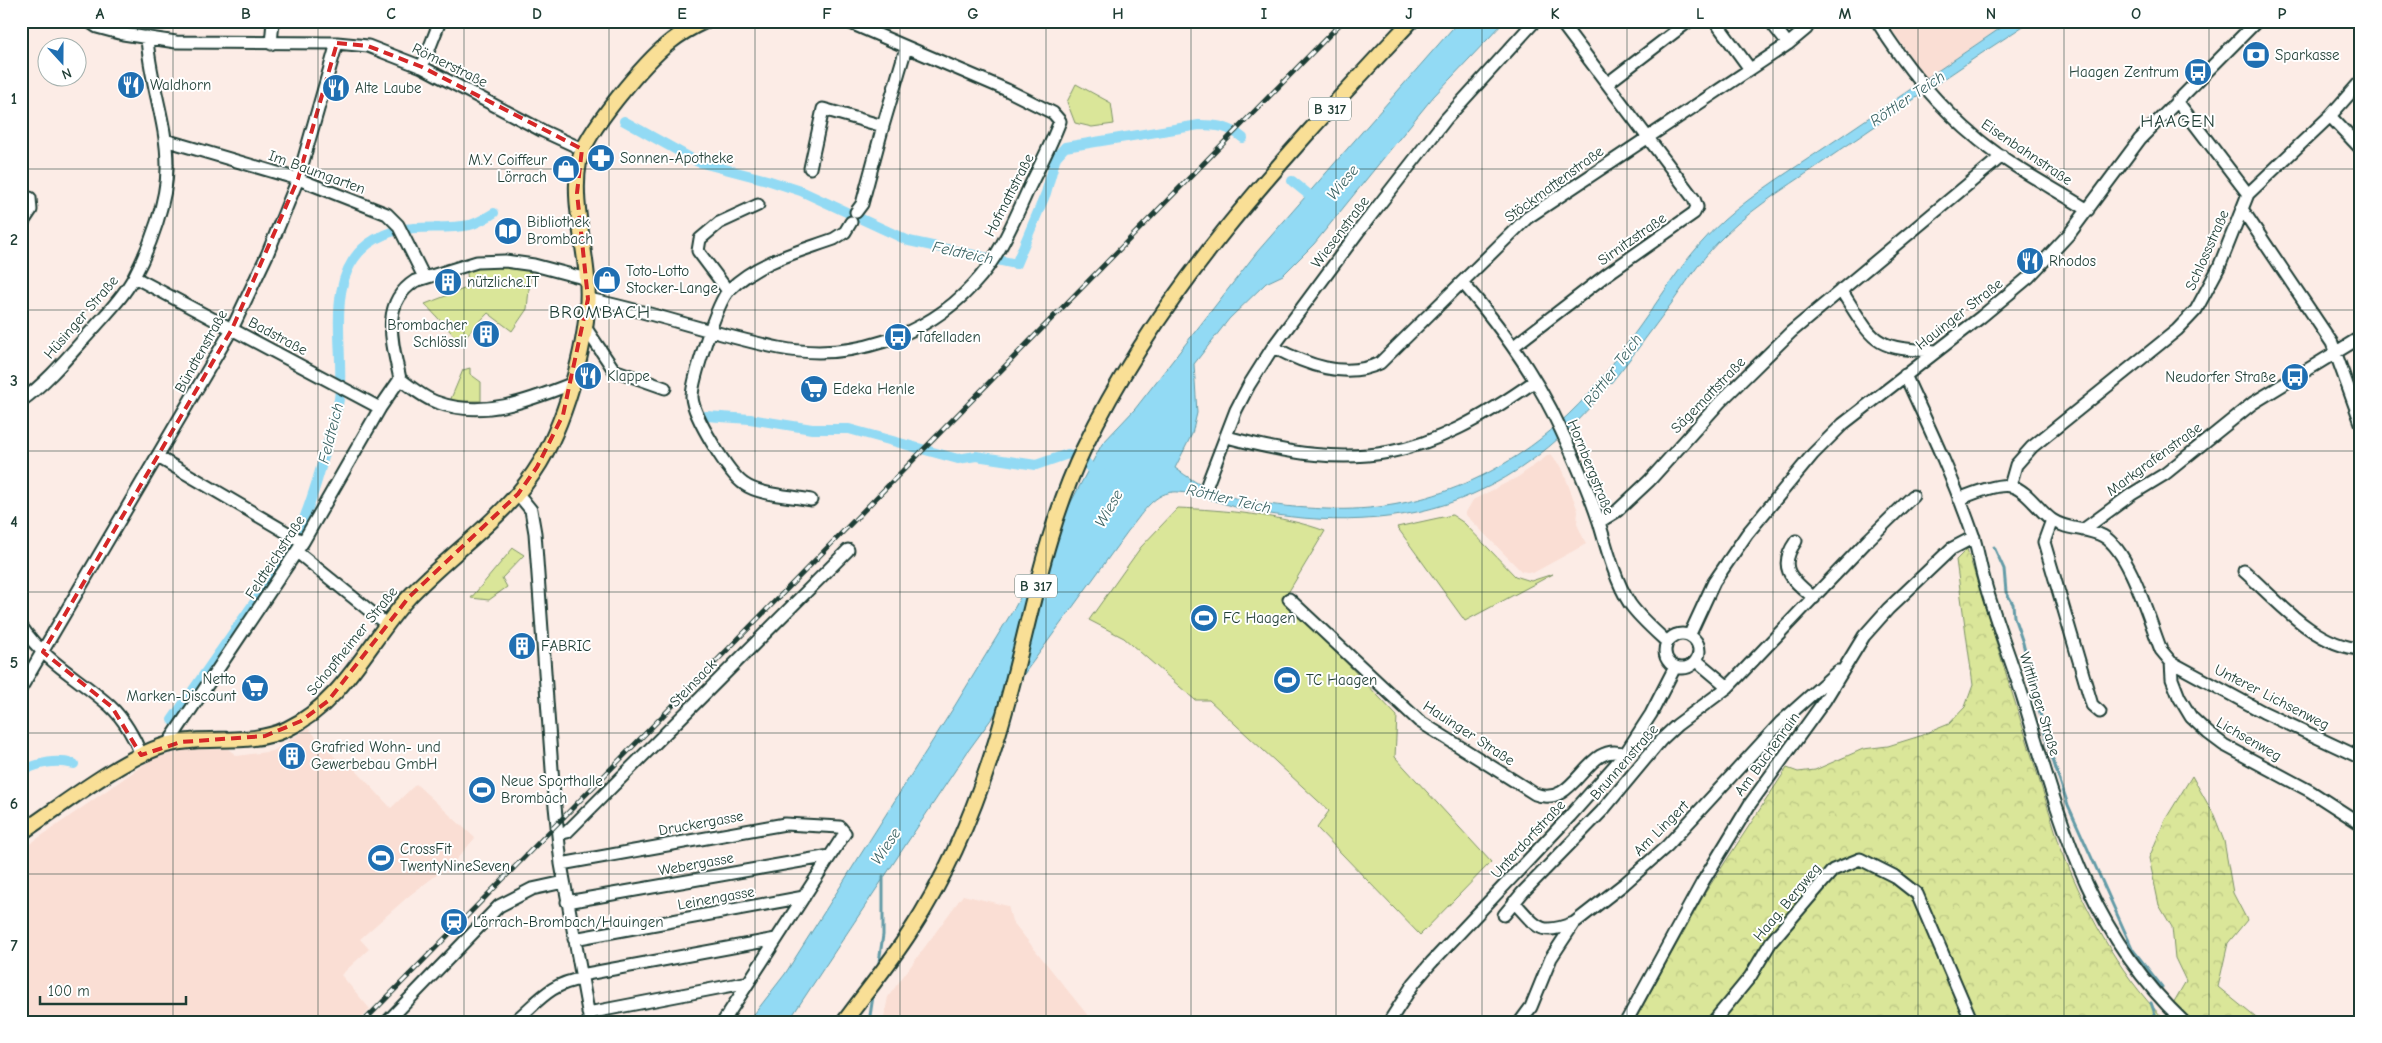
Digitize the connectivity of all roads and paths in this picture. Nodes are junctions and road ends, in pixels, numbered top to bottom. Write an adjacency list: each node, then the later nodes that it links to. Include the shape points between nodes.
1 (273, 21): 18 (street)
2 (440, 21): 21 (street)
3 (705, 21): 15 (main road)
4 (846, 21): 20 (street, Hofmattstraße)
5 (1411, 21): 118 (main road, B 317, via 1251,198 1203,258 1117,384 1083,449 1058,510 982,785 952,855 910,932)
6 (1536, 21): 53 (street, Wiesenstraße, via 1446,119)
7 (1560, 21): 24 (street)
8 (1689, 21): 24 (street)
9 (1715, 21): 22 (street)
10 (1770, 21): 19 (street)
11 (1810, 21): 19 (street, Stöckmattenstraße, via 1806,29)
12 (1877, 21): 32 (street, Eisenbahnstraße, via 1917,78 1954,118)
13 (2257, 21): 25 (street, Hauinger Straße)
14 (94, 23): 16 (street, Römerstraße)
15 (682, 26): 30 (main road, via 646,65)
16 (147, 37): 18 (street, Römerstraße, via 176,42); 29 (street, Hüsinger Straße, via 148,60)
17 (337, 43): 18 (street, Römerstraße); 21 (street, Römerstraße, via 368,46); 34 (street, Bündtenstraße)
18 (271, 44)
19 (1788, 44): 22 (street, Stöckmattenstraße)
20 (906, 48): 27 (street); 50 (street, Hofmattstraße, via 1007,90 1053,113 1060,121 988,266 973,286 923,325 873,345 829,352 802,351)
21 (422, 67): 30 (street, Römerstraße)
22 (1750, 69): 28 (street, Stöckmattenstraße)
23 (2361, 81): 26 (street, Schlossstraße)
24 (1608, 82): 28 (street)
25 (2177, 101): 35 (street); 39 (street, Hauinger Straße, via 2127,154)
26 (2330, 116): 31 (street); 35 (street, Schlossstraße)
27 (882, 126): 33 (street, via 824,109); 46 (street, via 862,204 845,232 758,268)
28 (1649, 136): 44 (street, Stöckmattenstraße, via 1527,218); 52 (street, Sirnitzstraße, via 1694,199 1697,207 1694,213)
29 (165, 140): 34 (street, Im Baumgarten); 41 (street, Hüsinger Straße, via 165,190)
30 (582, 149): 43 (main road, Schopfheimer Straße, via 577,193)
31 (2361, 150)
32 (2002, 156): 39 (street, Eisenbahnstraße); 45 (street, Sägemattstraße)
33 (810, 168)
34 (298, 179): 42 (street, Im Baumgarten, via 387,214 400,230); 49 (street, Bündtenstraße, via 268,255)
35 (2248, 194): 38 (street, Schlossstraße)
36 (30, 198): 40 (street, via 31,210)
37 (758, 205): 46 (street, via 719,223 700,239 698,251)
38 (2242, 209): 55 (street); 67 (street, Schlossstraße, via 2219,266 2196,310 2177,330 2032,447 2016,465)
39 (2088, 210): 54 (street, Hauinger Straße, via 2058,248 2029,277)
40 (21, 225)
41 (134, 277): 49 (street, Badstraße); 61 (street, Hüsinger Straße, via 122,296 55,371)
42 (424, 277): 43 (street, via 477,262 505,261); 57 (street, via 408,285 391,314 390,334)
43 (587, 279): 47 (main road, Schopfheimer Straße)
44 (1462, 282): 52 (street, Hornbergstraße); 53 (street, Stöckmattenstraße, via 1386,358 1373,366 1358,369 1318,367)
45 (1841, 290): 54 (street, via 1870,334 1883,345 1901,350); 73 (street, Sägemattstraße, via 1791,332 1720,402 1649,481 1617,511)
46 (728, 291): 50 (street)
47 (588, 299): 48 (main road, Schopfheimer Straße); 50 (street, Hofmattstraße)
48 (585, 327): 59 (main road, Schopfheimer Straße); 60 (street, via 614,370)
49 (232, 329): 62 (street, Badstraße); 65 (street, Bündtenstraße)
50 (710, 330): 71 (street, via 692,397 704,429 742,483 752,489)
51 (2361, 337): 55 (street, Markgrafenstraße)
52 (1514, 346): 58 (street, Hornbergstraße)
53 (1273, 347): 64 (street, Wiesenstraße, via 1249,385)
54 (1937, 350): 56 (street, Hauinger Straße)
55 (2336, 350): 63 (street); 74 (street, Markgrafenstraße, via 2253,403 2165,474)
56 (1905, 375): 70 (street, Wittlinger Straße); 84 (street, Hauinger Straße, via 1843,424 1785,486 1714,582)
57 (400, 380): 59 (street, via 434,402 456,408 500,408); 62 (street, Feldteichstraße)
58 (1535, 381): 64 (street, via 1449,435 1392,453 1328,456 1263,447); 73 (street, Hornbergstraße, via 1567,443)
59 (571, 384): 68 (main road, Schopfheimer Straße, via 553,440)
60 (665, 388)
61 (21, 401)
62 (380, 408): 77 (street, Feldteichstraße)
63 (2361, 423)
64 (1227, 437): 66 (street, Wiesenstraße)
65 (158, 457): 77 (street); 87 (street, Bündtenstraße)
66 (1207, 485)
67 (2010, 486): 70 (street, via 1980,491); 72 (street)
68 (518, 494): 82 (main road, Schopfheimer Straße, via 434,573); 101 (street, via 531,510 535,533)
69 (1913, 496): 80 (street, Brunnenstraße, via 1868,538)
70 (1959, 499): 75 (street, Wittlinger Straße)
71 (811, 500)
72 (2052, 520): 74 (street); 94 (street, via 2044,542 2051,574 2092,705)
73 (1599, 522): 85 (street, Hornbergstraße, via 1603,540 1629,603)
74 (2083, 530): 89 (street, Lichsenweg, via 2100,534 2120,551 2161,650)
75 (1974, 537): 91 (street, Am Buchenrain, via 1951,549 1888,608); 124 (street, Wittlinger Straße, via 1985,583 2059,818 2081,875 2125,954 2152,989)
76 (1796, 541): 80 (street, via 1787,553 1787,566 1795,581)
77 (298, 543): 82 (street); 95 (street, Feldteichstraße)
78 (848, 550): 101 (street, Steinsack, via 567,832)
79 (2244, 571): 86 (street, via 2309,628 2333,643)
80 (1814, 598): 92 (street, Brunnenstraße)
81 (1288, 599): 96 (street, Hauinger Straße, via 1419,721 1534,794 1545,798 1555,796 1565,791 1604,753 1615,750)
82 (386, 624): 95 (main road, Schopfheimer Straße, via 328,701 301,721 247,740 204,740)
83 (21, 626): 87 (street)
84 (1690, 634): 85 (street, via 1681,633); 88 (street, via 1700,646)
85 (1667, 642): 90 (street, via 1666,656)
86 (2361, 649)
87 (43, 652): 93 (street, Bündtenstraße); 97 (street, via 112,708 136,741)
88 (1697, 661): 90 (street, via 1691,666); 92 (street)
89 (2171, 662): 98 (street, Unterer Lichsenweg, via 2263,712); 99 (street, Lichsenweg, via 2172,679 2179,697 2191,717 2208,733)
90 (1675, 667): 96 (street, Unterdorfstraße, via 1651,714)
91 (1844, 667): 109 (street, Am Lingert, via 1781,722 1667,846); 121 (street, Am Buchenrain, via 1825,700 1750,804 1702,883)
92 (1728, 687): 107 (street, Brunnenstraße, via 1661,740 1602,811)
93 (21, 688)
94 (2100, 712)
95 (167, 745): 97 (main road, Schopfheimer Straße)
96 (1625, 754): 119 (street, Unterdorfstraße, via 1431,963)
97 (141, 755): 100 (main road, Schopfheimer Straße)
98 (2361, 758)
99 (2361, 824)
100 (21, 833)
101 (558, 834): 103 (street)
102 (830, 856): 103 (street, Druckergasse, via 845,833 840,827 785,824); 105 (street); 106 (street, Webergasse)
103 (561, 864): 104 (street)
104 (564, 882): 106 (street); 115 (street, via 532,889 499,906)
105 (804, 897): 110 (street, Leinengasse); 111 (street)
106 (567, 902): 110 (street)
107 (1514, 902): 108 (street); 109 (street, via 1542,929 1554,930)
108 (1504, 915)
109 (1574, 923): 120 (street, Am Lingert, via 1551,958 1531,1006)
110 (574, 938): 112 (street)
111 (776, 939): 112 (street); 113 (street)
112 (582, 977): 114 (street); 116 (street, via 563,981)
113 (748, 982): 114 (street); 117 (street)
114 (589, 1017)
115 (387, 1022)
116 (514, 1022)
117 (723, 1022)
118 (844, 1022)
119 (1389, 1022)
120 (1520, 1022)
121 (1626, 1022)
122 (1713, 1022): 123 (street, Haag. Bergweg, via 1750,977 1771,942 1833,870 1860,860 1894,876 1918,894)
123 (1972, 1022)
124 (2184, 1022)

